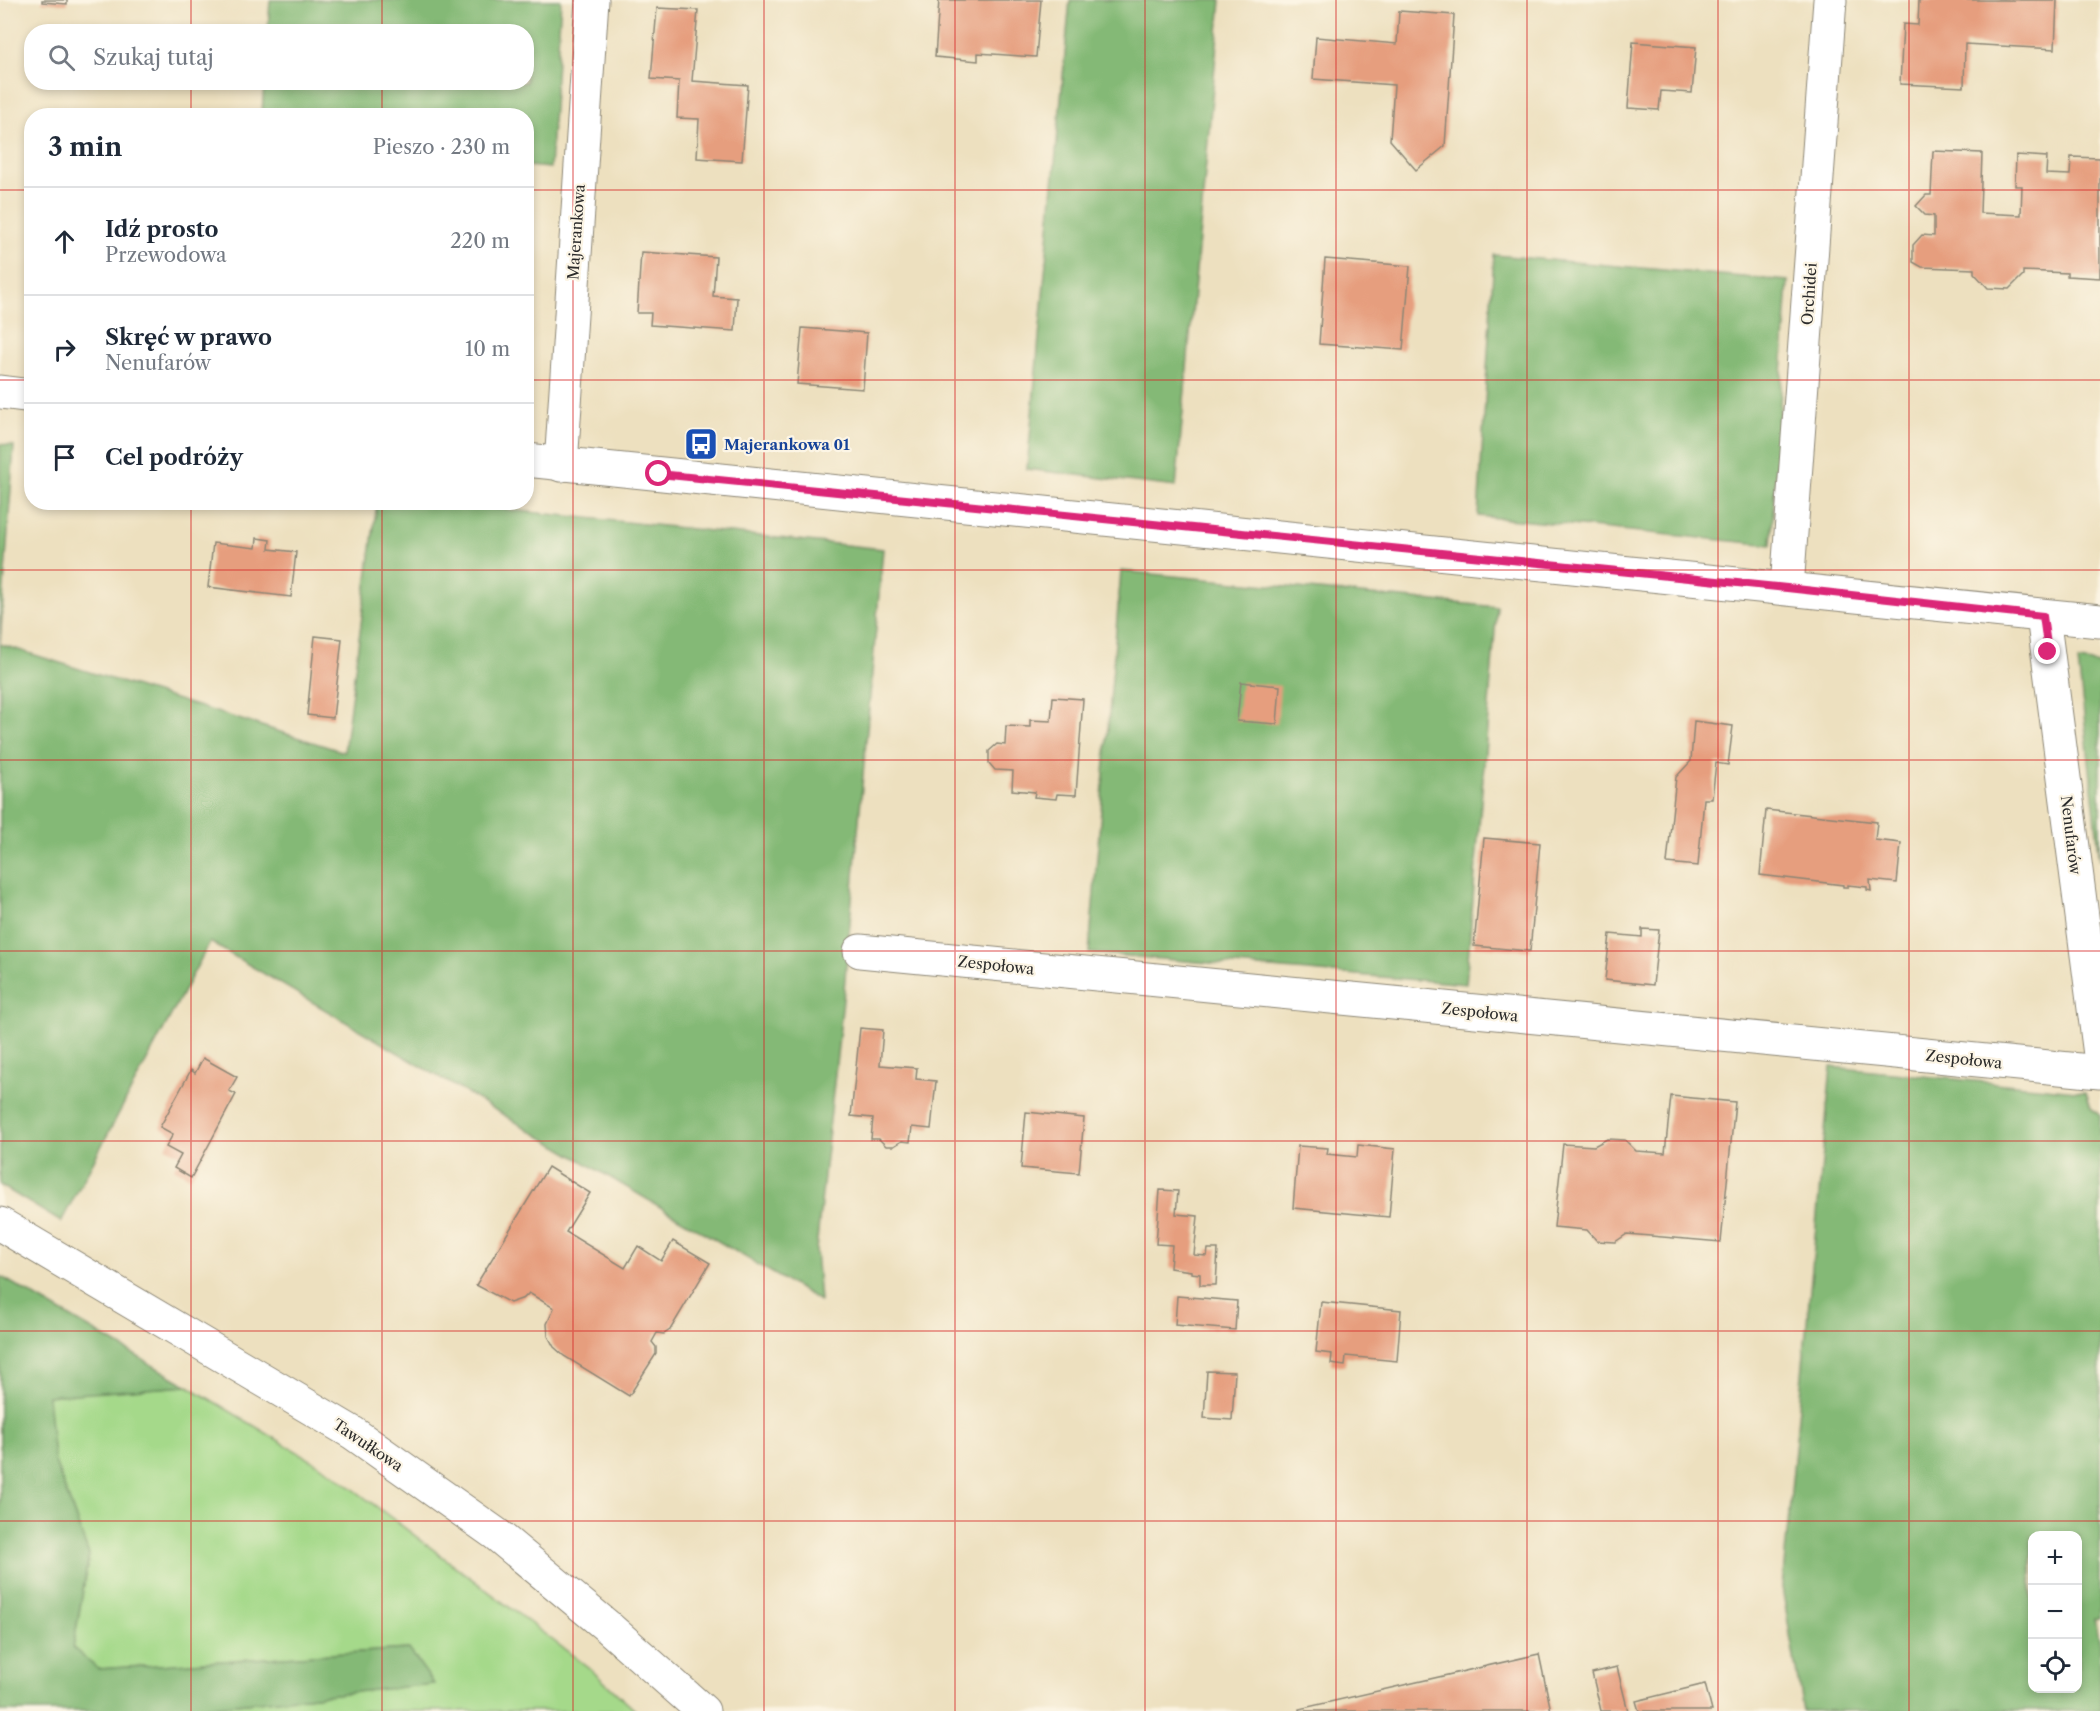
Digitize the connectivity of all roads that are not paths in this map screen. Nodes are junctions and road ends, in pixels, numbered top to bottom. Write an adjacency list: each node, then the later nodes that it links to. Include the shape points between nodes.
1 (592, 0): 6 (street, Majerankowa)
2 (1830, 0): 7 (street, Orchidei)
3 (0, 392): 4 (street)
4 (24, 395)
5 (534, 461): 6 (street)
6 (561, 465): 7 (street)
7 (1787, 588): 8 (street)
8 (2043, 616): 9 (street); 11 (street, Nenufarów)
9 (2100, 621)
10 (860, 951): 12 (street, Zespołowa)
11 (2100, 1055)
12 (2100, 1072)
13 (0, 1224): 14 (street, Tawułkowa, via 353,1433 495,1534)
14 (703, 1711)

